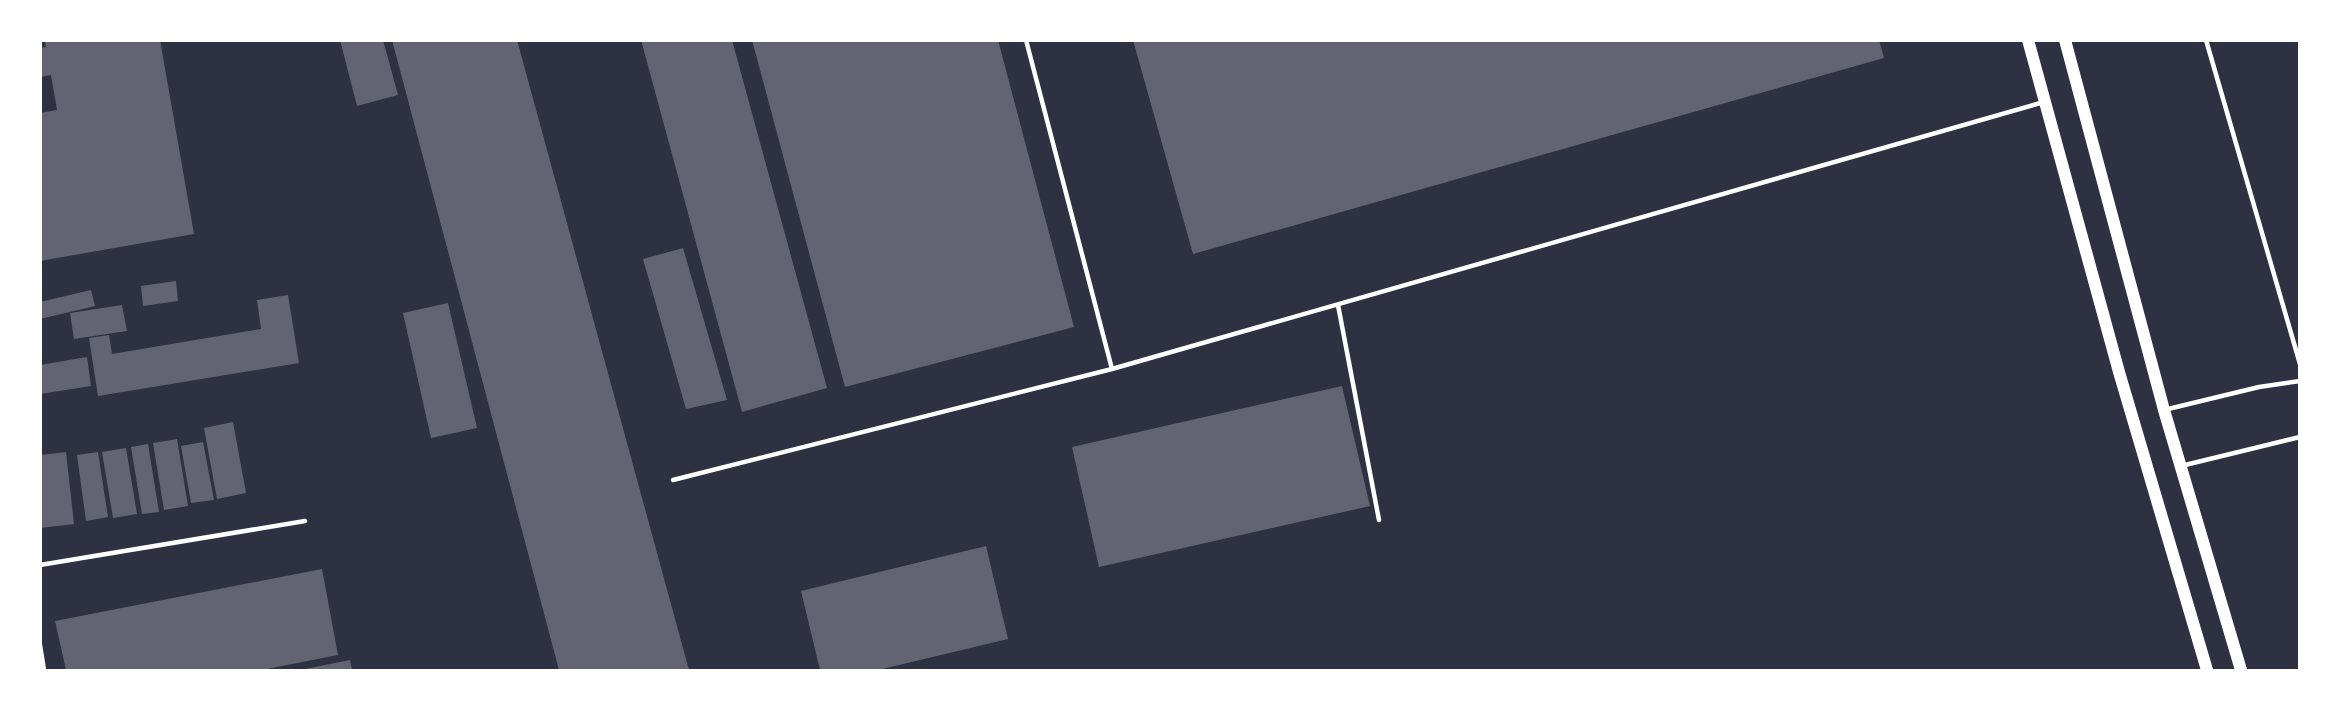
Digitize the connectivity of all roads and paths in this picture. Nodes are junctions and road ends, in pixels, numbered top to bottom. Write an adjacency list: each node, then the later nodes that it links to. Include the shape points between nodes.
1 (1026, 40): 8 (lane)
2 (2028, 40): 5 (main road)
3 (2065, 40): 10 (main road)
4 (2206, 40): 7 (lane)
5 (2044, 102): 6 (lane); 19 (main road)
6 (1338, 305): 8 (lane); 14 (lane)
7 (2300, 364)
8 (1112, 369): 13 (lane)
9 (2300, 381): 10 (lane)
10 (2164, 410): 12 (main road)
11 (2300, 438): 12 (lane)
12 (2181, 466): 20 (main road)
13 (673, 480)
14 (1379, 520)
15 (305, 521): 16 (lane)
16 (40, 565)
17 (40, 645): 18 (lane)
18 (44, 670)
19 (2207, 670)
20 (2241, 670)

